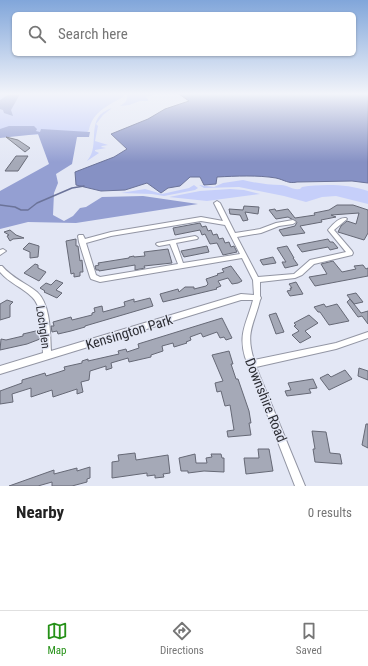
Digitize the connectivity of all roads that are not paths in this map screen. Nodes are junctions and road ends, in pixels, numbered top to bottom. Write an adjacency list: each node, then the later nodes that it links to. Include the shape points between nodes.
1 (216, 203): 4 (street, Downshire Road)
2 (344, 219): 12 (street, via 331,230 350,253 312,262 295,276)
3 (293, 222): 5 (street)
4 (228, 224): 5 (street, Downshire Road); 10 (street, via 201,219 82,239 93,277 97,280)
5 (234, 235): 9 (street, Downshire Road)
6 (195, 238): 7 (street)
7 (172, 242): 8 (street); 10 (street)
8 (159, 244)
9 (244, 255): 10 (street); 12 (street, Downshire Road)
10 (181, 265)
11 (0, 268): 15 (street, Lochglen, via 10,279 41,302)
12 (256, 280): 13 (street, Downshire Road)
13 (258, 298): 15 (street, Kensington Park, via 241,297); 16 (street, Downshire Road, via 246,334 246,349)
14 (368, 335): 16 (street, via 336,346)
15 (47, 356): 17 (street, Kensington Park)
16 (251, 364): 18 (street, Downshire Road)
17 (0, 370)
18 (300, 486)

